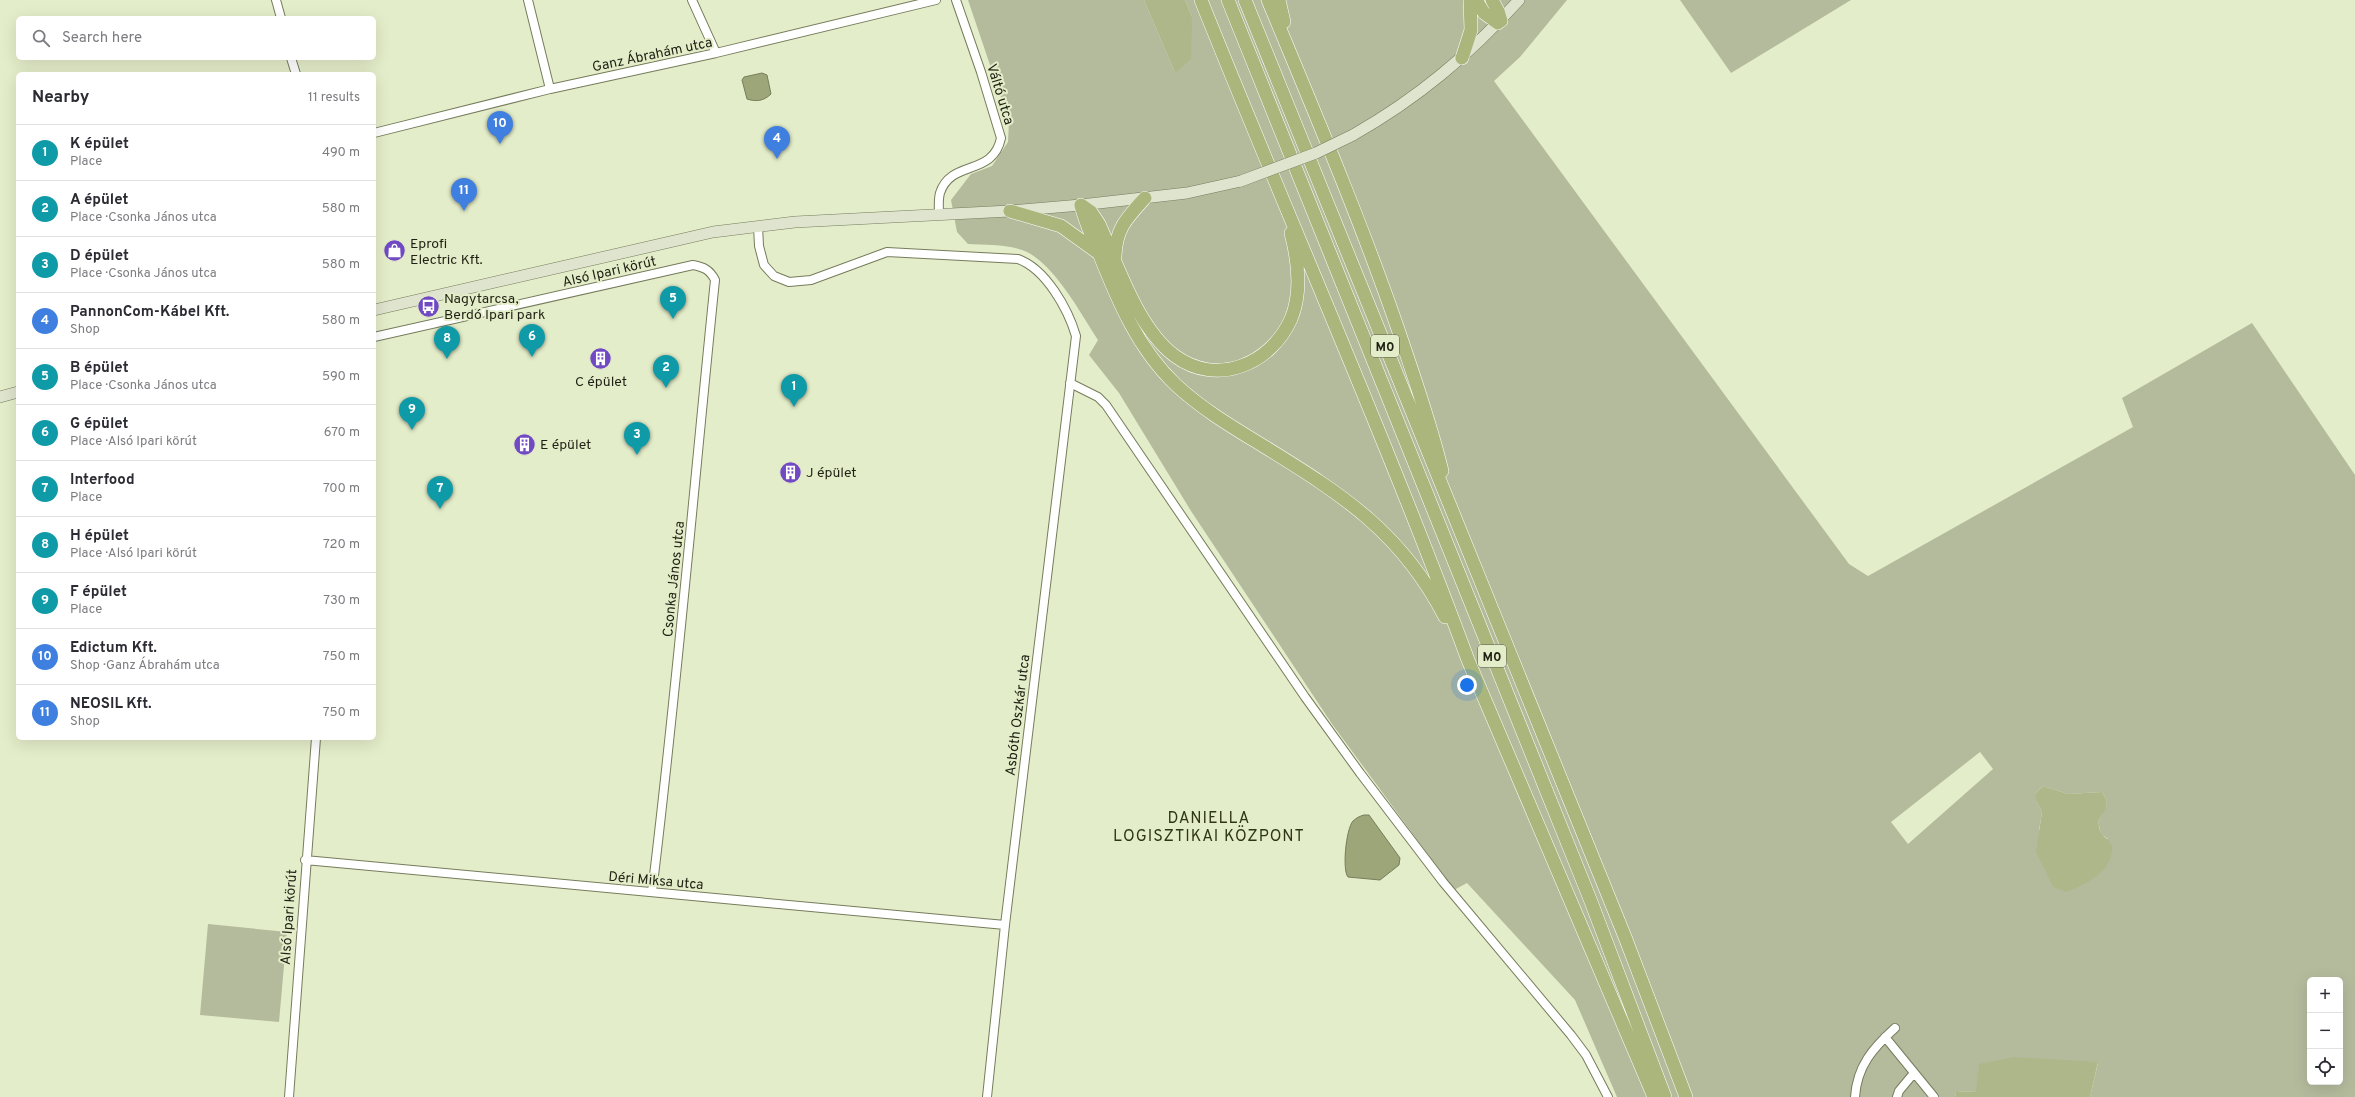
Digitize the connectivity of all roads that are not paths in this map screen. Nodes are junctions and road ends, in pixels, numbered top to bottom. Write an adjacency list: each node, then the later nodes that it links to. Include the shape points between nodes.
1 (276, 0): 15 (street)
2 (528, 0): 22 (street)
3 (692, 0): 17 (street)
4 (936, 0): 17 (street, Ganz Ábrahám utca)
5 (956, 0): 28 (street, Váltó utca, via 1001,138 999,147 990,160 963,170 943,186 939,195)
6 (1201, 0): 25 (highway)
7 (1228, 0): 51 (highway, M0, via 1587,892)
8 (1245, 0): 38 (highway, M0)
9 (1268, 0): 21 (highway)
10 (1279, 0): 21 (highway)
11 (1470, 0): 18 (highway, via 1471,30)
12 (1476, 0): 16 (highway, via 1484,13)
13 (1492, 0): 16 (highway)
14 (1519, 0): 16 (main road)
15 (280, 16)
16 (1499, 22): 18 (main road)
17 (716, 53): 22 (street, Ganz Ábrahám utca)
18 (1462, 58): 24 (main road, bridge, via 1413,98 1353,135 1316,153 1241,181 1194,192)
19 (292, 60): 20 (street)
20 (296, 72)
21 (1301, 77): 38 (highway, via 1348,191 1385,292 1437,449)
22 (550, 89): 23 (street, Ganz Ábrahám utca)
23 (376, 132)
24 (1145, 198): 26 (main road); 31 (highway, via 1121,227 1116,239)
25 (1283, 199): 31 (highway, via 1297,269 1298,288 1291,319 1278,341 1267,353 1237,368 1218,370 1186,362 1158,341 1140,314); 39 (highway, via 1443,592)
26 (1081, 205): 27 (main road); 30 (highway); 31 (highway, via 1091,212)
27 (1010, 211): 28 (main road); 30 (highway, via 1061,226)
28 (939, 215): 29 (main road)
29 (758, 226): 33 (main road, via 713,232); 35 (street, Asbóth Oszkár utca, via 759,246 764,265 774,276 789,282 811,280 887,252 1018,259 1033,266 1048,282 1073,324 1076,336)
30 (1099, 254): 39 (highway, via 1136,334 1148,355 1164,373 1214,415 1315,477 1373,521 1419,573)
31 (1115, 258)
32 (708, 270): 34 (street, Alsó Ipari körút, via 693,265); 42 (street, Csonka János utca, via 715,280 676,686)
33 (376, 310)
34 (376, 337)
35 (1070, 383): 43 (street, Asbóth Oszkár utca); 49 (street, via 1098,397 1106,405 1319,716 1443,882 1571,1035 1586,1055)
36 (16, 392): 37 (main road)
37 (0, 396)
38 (1450, 504): 52 (highway, M0, via 1622,929)
39 (1468, 660): 50 (highway)
40 (316, 740): 41 (street, Alsó Ipari körút)
41 (305, 860): 42 (street, Déri Miksa utca); 47 (street, Alsó Ipari körút)
42 (652, 892): 43 (street, Déri Miksa utca)
43 (1005, 925): 48 (street, Asbóth Oszkár utca)
44 (1895, 1028): 45 (street)
45 (1885, 1037): 46 (street); 53 (street, via 1865,1060 1857,1080)
46 (1914, 1073): 54 (street); 55 (street)
47 (289, 1097)
48 (986, 1097)
49 (1608, 1097)
50 (1654, 1097)
51 (1665, 1097)
52 (1686, 1097)
53 (1855, 1097)
54 (1897, 1097)
55 (1934, 1097)

